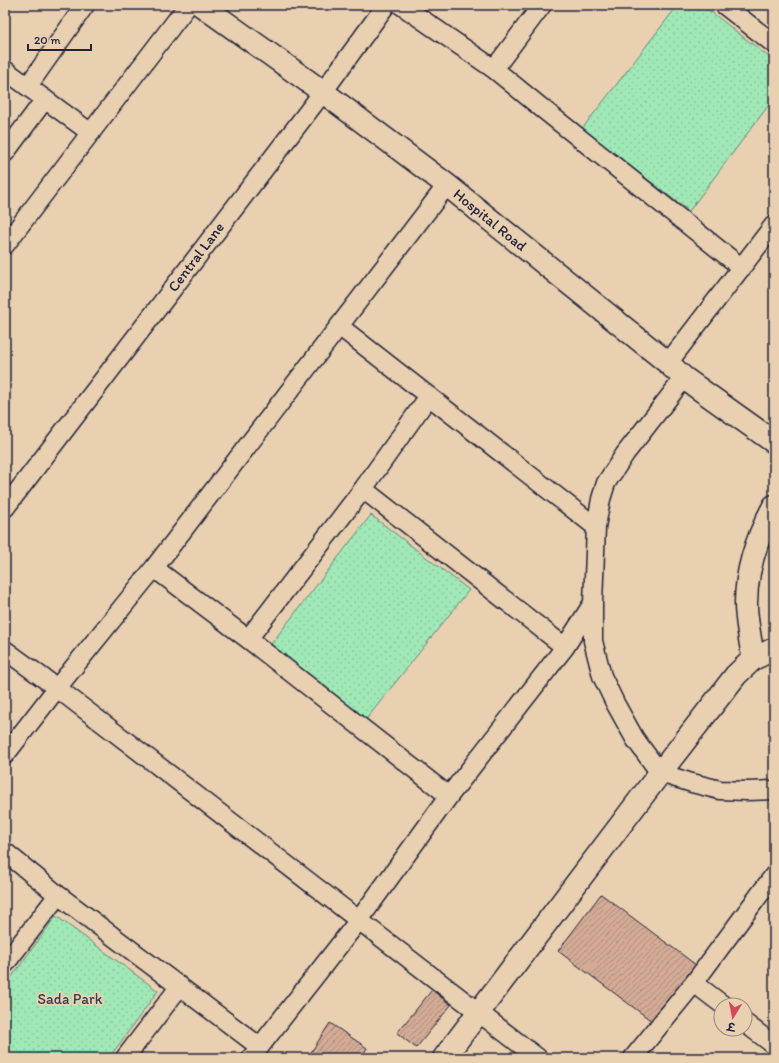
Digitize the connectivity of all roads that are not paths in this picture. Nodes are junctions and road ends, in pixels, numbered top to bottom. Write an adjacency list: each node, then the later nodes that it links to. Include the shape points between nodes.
1 (84, 5): 11 (street)
2 (188, 5): 14 (street)
3 (201, 5): 12 (street, Hospital Road)
4 (386, 5): 12 (street, Central Lane)
5 (401, 5): 9 (street)
6 (542, 5): 9 (street)
7 (724, 5): 8 (street)
8 (774, 44)
9 (494, 68): 19 (street)
10 (5, 70): 11 (street)
11 (28, 86): 13 (street)
12 (322, 92): 16 (street, Hospital Road); 27 (street, Central Lane)
13 (45, 99): 14 (street); 15 (street)
14 (91, 133): 18 (street)
15 (5, 153)
16 (447, 185): 20 (street); 21 (street, Hospital Road)
17 (774, 225): 19 (street)
18 (5, 246)
19 (742, 268): 21 (street)
20 (339, 326): 23 (street); 29 (street)
21 (668, 363): 22 (street, Hospital Road)
22 (684, 378): 24 (street, Hospital Road); 28 (street, via 625,454 606,483)
23 (429, 396): 25 (street); 28 (street)
24 (771, 434)
25 (363, 489): 31 (street); 32 (street)
26 (774, 506): 35 (street, via 754,549 748,573 746,605)
27 (5, 508)
28 (596, 527): 30 (street)
29 (154, 568): 31 (street); 36 (street)
30 (593, 603): 32 (street); 38 (street, via 593,641 602,676 635,739)
31 (248, 640): 40 (street)
32 (565, 647): 40 (street)
33 (774, 649): 35 (street)
34 (5, 650): 36 (street)
35 (753, 659): 38 (street, via 736,675)
36 (57, 688): 37 (street); 44 (street)
37 (5, 755)
38 (660, 773): 39 (street, via 720,790); 49 (street)
39 (774, 790)
40 (449, 796): 44 (street)
41 (5, 852): 43 (street)
42 (774, 875): 46 (street)
43 (58, 895): 45 (street); 47 (street)
44 (359, 920): 49 (street); 52 (street)
45 (5, 964)
46 (694, 983): 48 (street); 56 (street)
47 (180, 986): 52 (street); 53 (street)
48 (713, 997)
49 (478, 1013): 54 (street); 55 (street)
50 (753, 1029): 51 (street)
51 (774, 1046)
52 (256, 1053)
53 (126, 1058)
54 (444, 1058)
55 (538, 1058)
56 (633, 1058)

